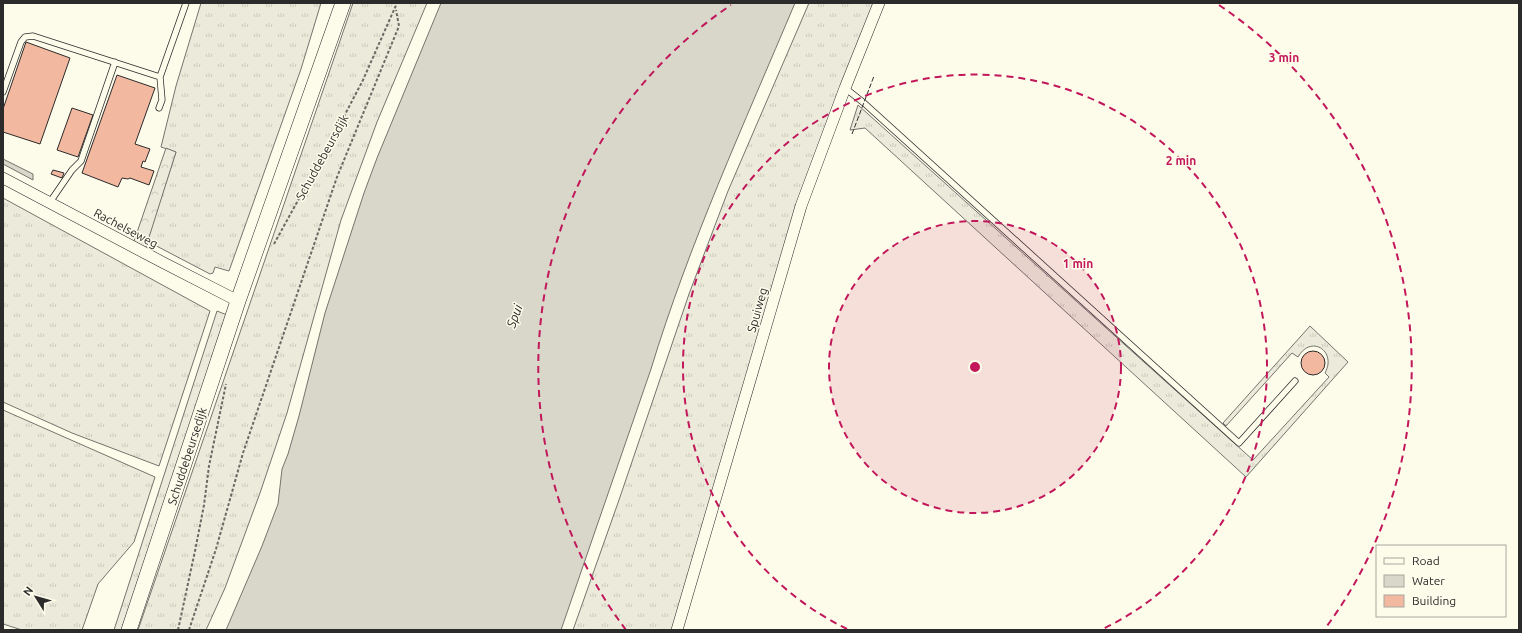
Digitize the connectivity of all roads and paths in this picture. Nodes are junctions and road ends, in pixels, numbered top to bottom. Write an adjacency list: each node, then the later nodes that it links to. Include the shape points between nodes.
1 (186, 3): 7 (lane)
2 (343, 3): 14 (street, Schuddebeursdijk)
3 (397, 3): 5 (path, Schuddebeursdijk)
4 (879, 3): 8 (street, Spuiweg)
5 (395, 9): 13 (path, Schuddebeursdijk, via 363,80); 20 (path, Schuddebeursdijk, via 399,26 337,177 243,453 216,549)
6 (115, 62): 7 (lane); 9 (lane, via 33,36 24,37); 12 (lane, via 81,161)
7 (160, 77): 10 (lane, via 162,100)
8 (845, 88): 17 (lane, via 1239,443); 21 (street, Spuiweg, via 801,206)
9 (3, 92)
10 (159, 108)
11 (3, 178): 12 (street, Rachelseweg)
12 (50, 202): 15 (street, Rachelseweg)
13 (273, 246)
14 (245, 282): 15 (street, Schuddebeursedijk)
15 (238, 301): 18 (street, Schuddebeursedijk)
16 (227, 378): 19 (path, Schuddebeursedijk)
17 (1295, 380)
18 (129, 630)
19 (178, 630)
20 (189, 630)
21 (677, 630)

